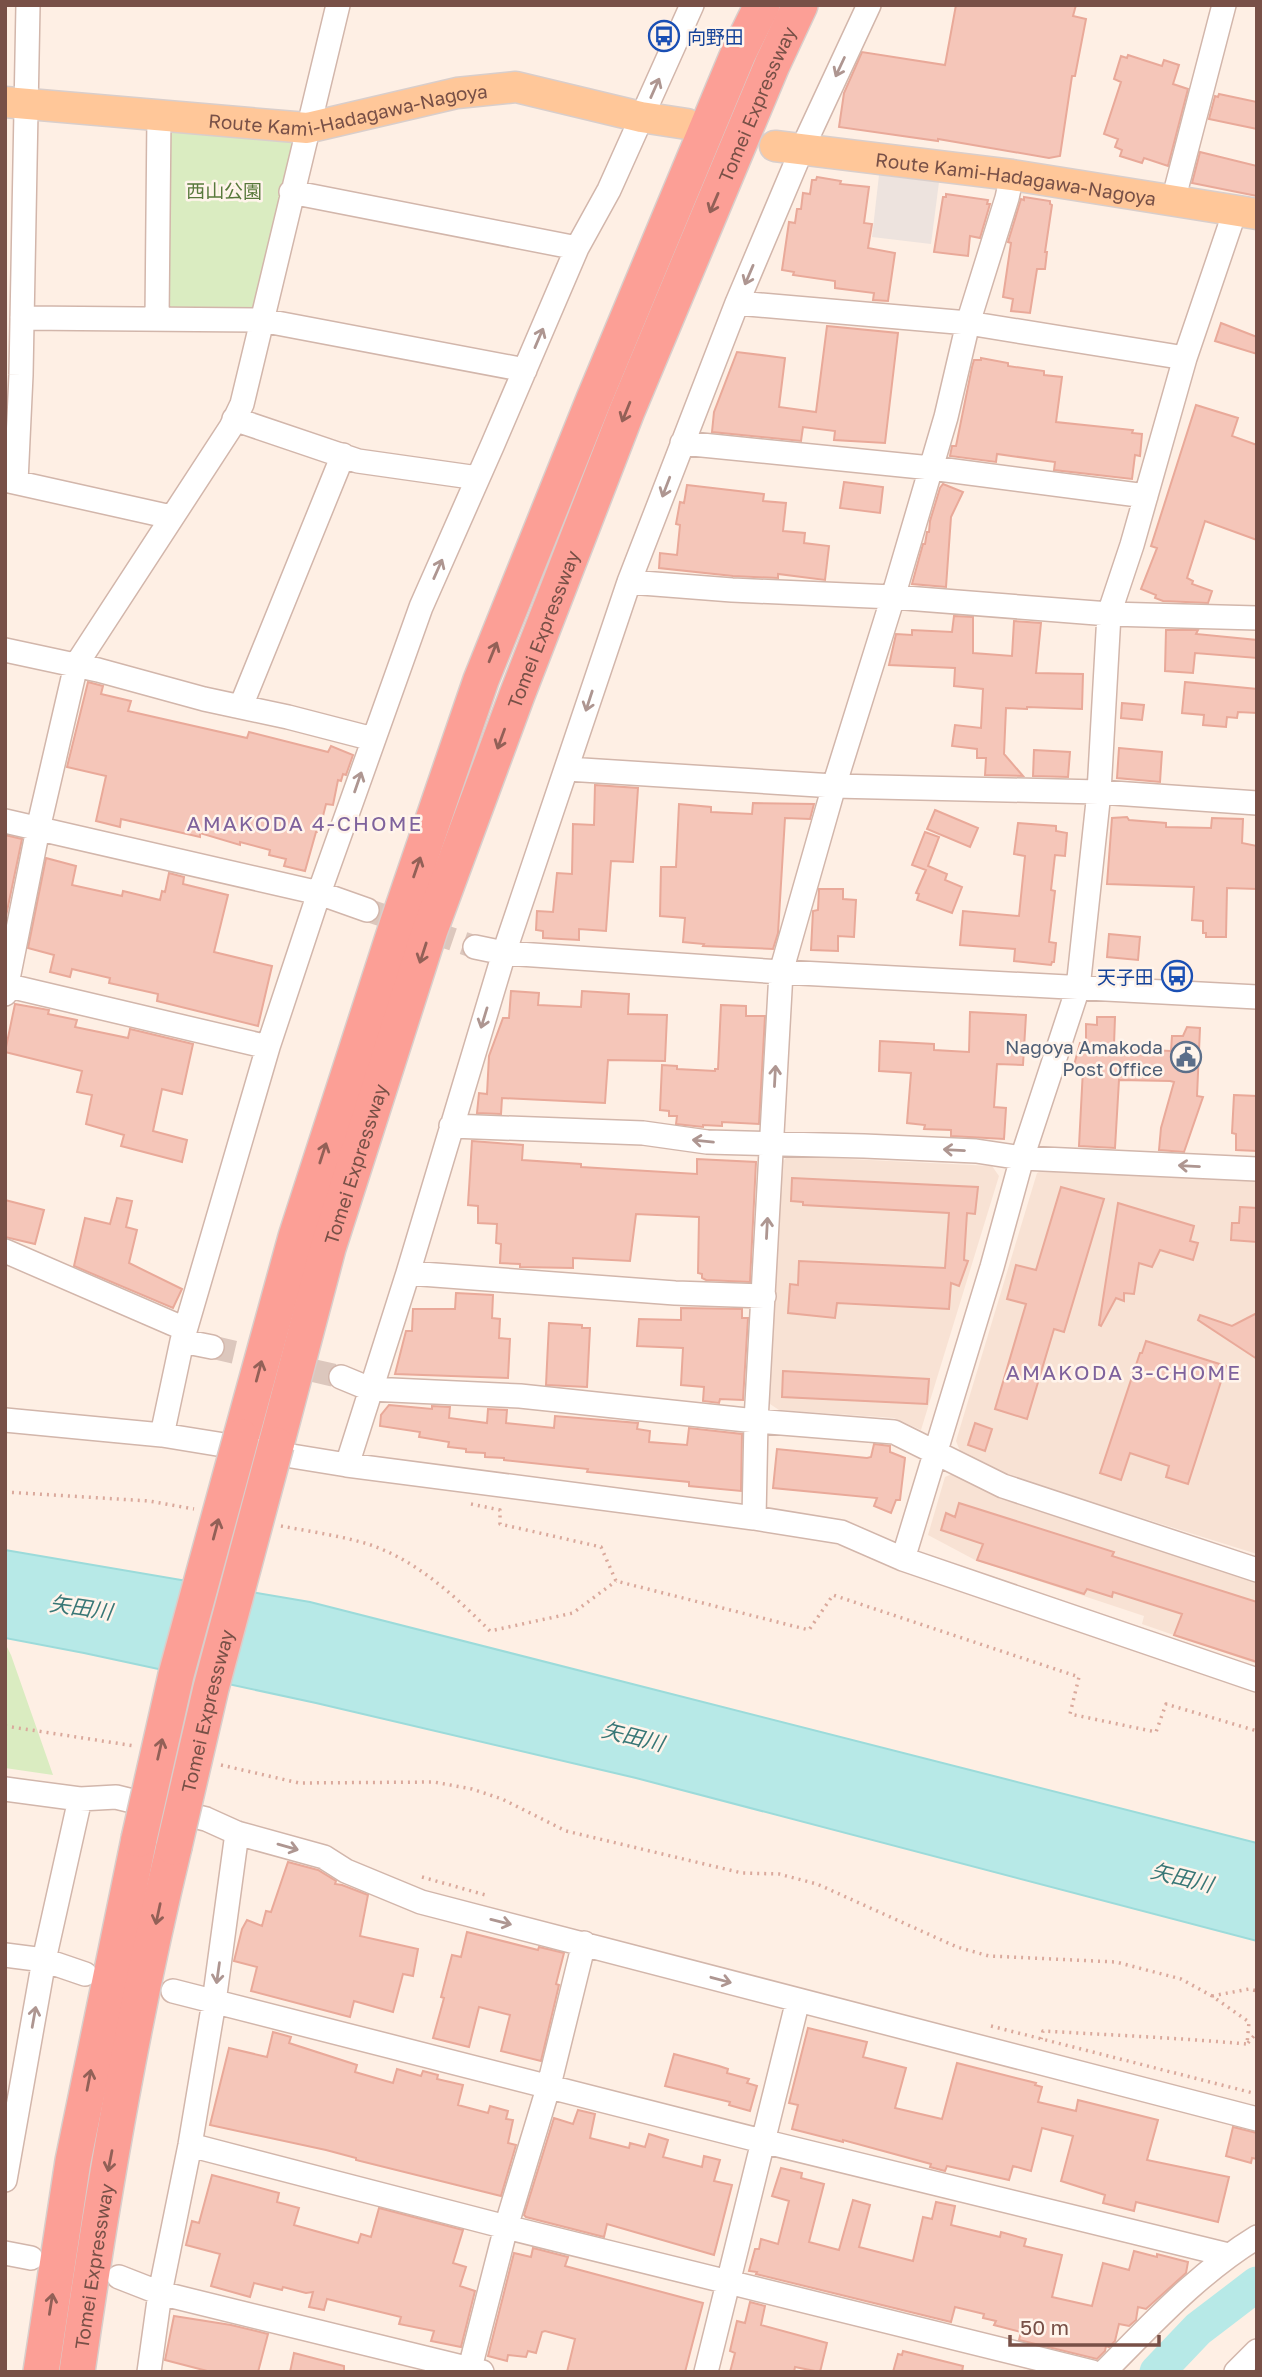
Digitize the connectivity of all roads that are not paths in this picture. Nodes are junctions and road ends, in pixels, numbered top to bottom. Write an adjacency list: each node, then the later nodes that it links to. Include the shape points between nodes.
1 (28, 5): 8 (street)
2 (338, 5): 12 (street)
3 (762, 5): 103 (highway, Tomei Expressway, one-way to 3, bridge, via 74,2161 139,1839 176,1675 296,1237 481,681 594,399)
4 (800, 5): 104 (highway, Tomei Expressway, one-way to 104, bridge, via 626,411 522,682 435,917 328,1248 211,1688 157,1917 108,2171)
5 (869, 5): 13 (street, one-way to 13)
6 (1224, 5): 16 (street)
7 (688, 6): 10 (street, one-way to 7)
8 (15, 104): 9 (main road, Route Kami-Hadagawa-Nagoya); 20 (street)
9 (159, 116): 12 (main road, Route Kami-Hadagawa-Nagoya); 21 (street)
10 (641, 117): 11 (main road, Route Kami-Hadagawa-Nagoya); 12 (main road, Route Kami-Hadagawa-Nagoya, via 516,87 457,93); 18 (street)
11 (687, 124)
12 (307, 128): 15 (street)
13 (789, 148): 14 (main road, Route Kami-Hadagawa-Nagoya); 19 (street, one-way to 19)
14 (1012, 175): 16 (main road, Route Kami-Hadagawa-Nagoya); 23 (street)
15 (292, 192): 18 (street); 22 (street)
16 (1173, 201): 17 (main road, Route Kami-Hadagawa-Nagoya)
17 (1246, 213): 24 (street)
18 (577, 248): 25 (street, one-way to 18)
19 (737, 303): 23 (street); 27 (street)
20 (22, 318): 21 (street); 31 (street)
21 (157, 319): 22 (street)
22 (261, 320): 25 (street); 26 (street, via 242,404)
23 (968, 323): 24 (street); 29 (street)
24 (1185, 358): 32 (street)
25 (525, 370): 30 (street)
26 (234, 419): 28 (street); 33 (street)
27 (682, 443): 29 (street); 34 (street, one-way to 34)
28 (343, 455): 30 (street); 40 (street)
29 (931, 468): 32 (street); 35 (street)
30 (478, 478): 41 (street, one-way to 30, via 421,607)
31 (10, 481): 33 (street)
32 (1146, 496): 36 (street)
33 (171, 517): 39 (street)
34 (629, 582): 35 (street); 42 (street, one-way to 42)
35 (893, 597): 36 (street); 43 (street)
36 (1109, 614): 37 (street); 44 (street)
37 (1255, 615)
38 (5, 650): 39 (street)
39 (76, 664): 40 (street); 47 (street)
40 (241, 706): 41 (street)
41 (373, 739): 48 (street, one-way to 41)
42 (567, 769): 43 (street); 51 (street)
43 (834, 786): 44 (street); 52 (street)
44 (1099, 792): 45 (street); 54 (street)
45 (1257, 803)
46 (5, 821): 47 (street)
47 (38, 829): 48 (street); 53 (street)
48 (319, 893): 49 (street); 56 (street)
49 (367, 910)
50 (475, 947): 51 (street)
51 (504, 953): 52 (street); 57 (street, one-way to 57)
52 (781, 972): 54 (street); 58 (street, one-way to 52)
53 (6, 988): 56 (street)
54 (1078, 988): 55 (street); 59 (street)
55 (1257, 997)
56 (268, 1047): 64 (street)
57 (451, 1126): 58 (street, one-way to 57, via 643,1133); 62 (street)
58 (771, 1144): 59 (street, one-way to 58, via 976,1151); 63 (street, one-way to 58)
59 (1022, 1158): 60 (street, one-way to 59); 71 (street)
60 (1257, 1169)
61 (5, 1251): 64 (street)
62 (408, 1273): 63 (street); 67 (street)
63 (764, 1296): 69 (street)
64 (184, 1335): 65 (street); 70 (street)
65 (212, 1347)
66 (341, 1377): 67 (street)
67 (370, 1390): 69 (street, via 520,1396); 72 (street)
68 (7, 1415): 70 (street)
69 (756, 1421): 71 (street, via 894,1432); 73 (street)
70 (162, 1435): 72 (street)
71 (935, 1454): 74 (street); 75 (street, via 1003,1486)
72 (347, 1465): 73 (street)
73 (754, 1518): 74 (street, via 841,1532)
74 (903, 1559): 76 (street)
75 (1257, 1570)
76 (1257, 1680)
77 (5, 1789): 78 (street)
78 (80, 1799): 79 (street, via 116,1797 206,1819); 82 (street)
79 (237, 1833): 80 (street, one-way to 80, via 324,1857 421,1902); 86 (street, one-way to 86)
80 (584, 1943): 85 (street, one-way to 85); 87 (street)
81 (5, 1955): 82 (street)
82 (44, 1960): 83 (street); 88 (street, one-way to 82)
83 (85, 1974)
84 (173, 1991): 86 (street)
85 (798, 2000): 89 (street); 90 (street)
86 (214, 2002): 87 (street); 91 (street)
87 (549, 2085): 90 (street); 93 (street)
88 (12, 2103): 92 (street)
89 (1257, 2119)
90 (762, 2141): 96 (street); 99 (street)
91 (190, 2145): 93 (street); 100 (street)
92 (5, 2180)
93 (506, 2227): 99 (street); 102 (street)
94 (1257, 2237): 96 (street)
95 (5, 2253): 97 (street)
96 (1228, 2255): 108 (street)
97 (31, 2258)
98 (118, 2277): 100 (street)
99 (728, 2282): 106 (street); 107 (street)
100 (160, 2292): 102 (street); 105 (street)
101 (1257, 2351): 109 (street)
102 (474, 2371)
103 (41, 2372)
104 (77, 2372)
105 (149, 2372)
106 (706, 2372)
107 (1092, 2372)
108 (1104, 2372)
109 (1236, 2372)

